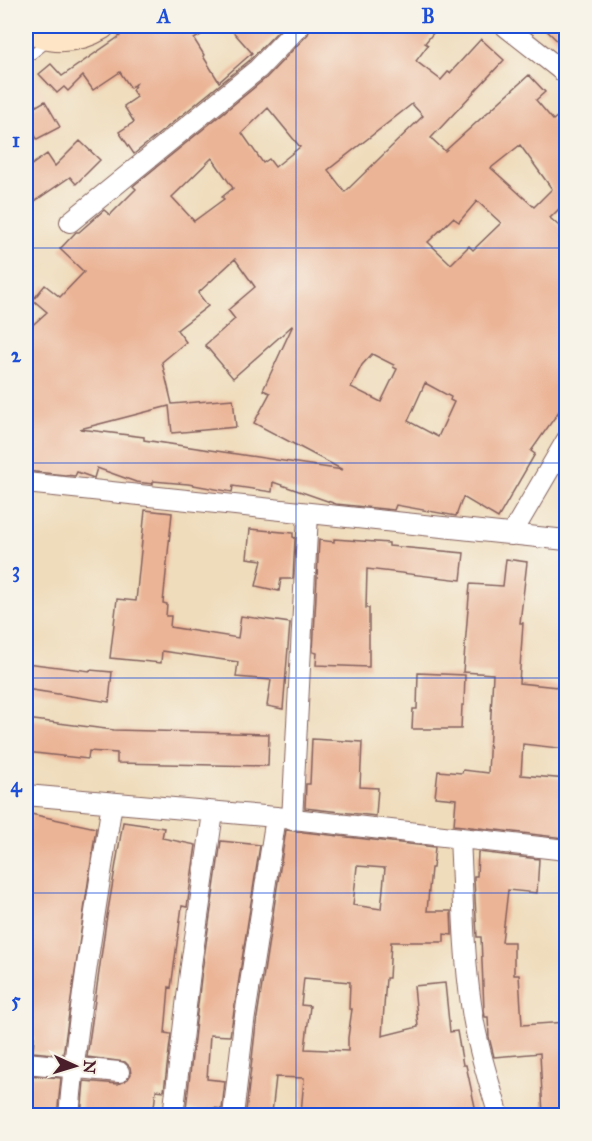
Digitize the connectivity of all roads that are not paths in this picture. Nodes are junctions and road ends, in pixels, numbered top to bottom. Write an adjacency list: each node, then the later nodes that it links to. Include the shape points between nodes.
1 (26, 26): 5 (street)
2 (101, 26): 5 (street, via 74,38)
3 (299, 26): 8 (street, via 258,69)
4 (505, 26): 7 (street)
5 (53, 37): 6 (lane)
6 (26, 60)
7 (567, 75)
8 (70, 222)
9 (567, 441): 12 (street)
10 (26, 483): 11 (street)
11 (308, 514): 12 (street); 17 (street)
12 (511, 535): 13 (street)
13 (567, 540)
14 (26, 795): 15 (street)
15 (112, 803): 16 (street); 21 (street)
16 (213, 813): 17 (street); 24 (street)
17 (284, 819): 18 (street); 25 (street, via 244,1022)
18 (460, 838): 19 (street); 26 (street, via 471,1005)
19 (567, 849)
20 (26, 1064): 21 (street)
21 (73, 1068): 22 (street); 23 (street)
22 (119, 1072)
23 (69, 1116)
24 (173, 1116)
25 (233, 1116)
26 (499, 1116)

